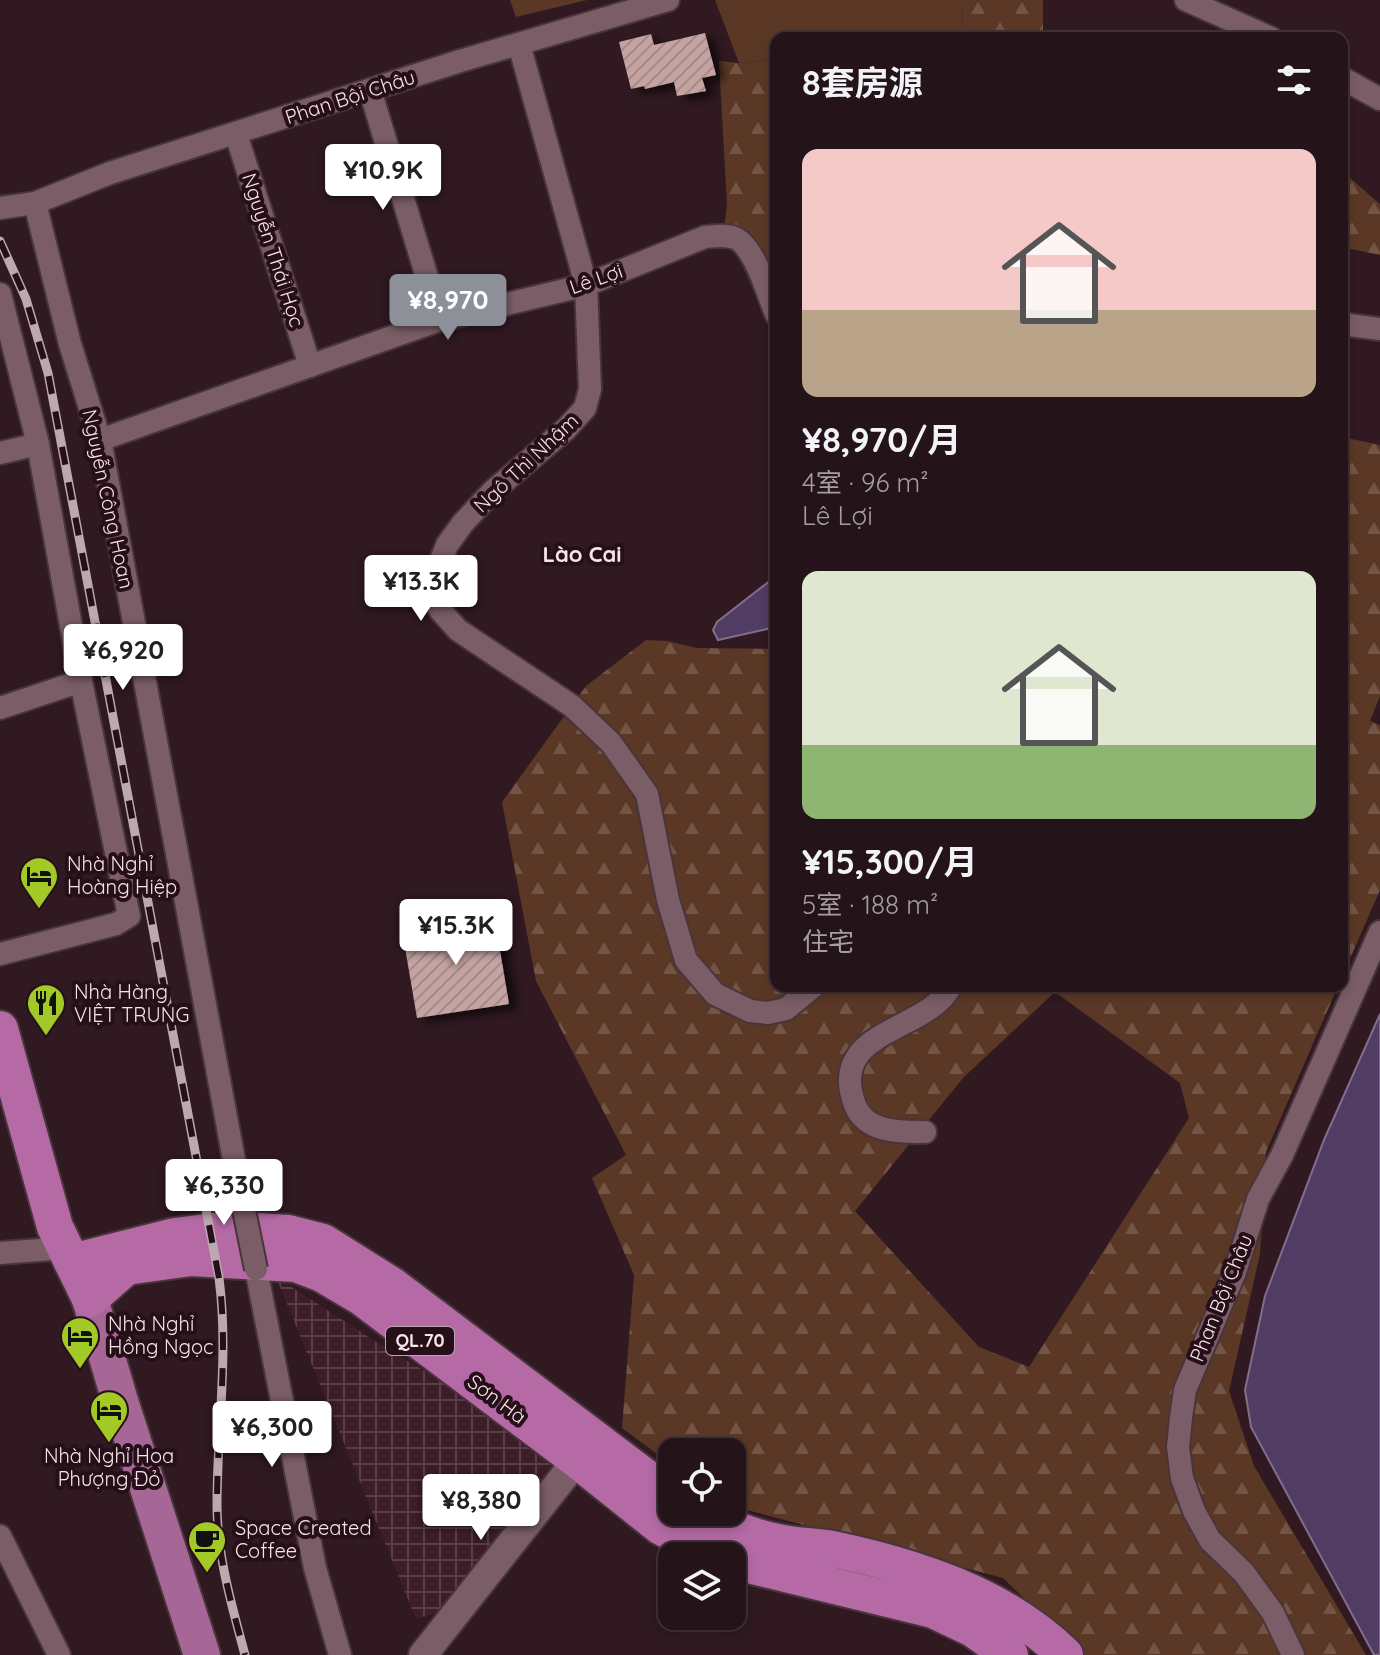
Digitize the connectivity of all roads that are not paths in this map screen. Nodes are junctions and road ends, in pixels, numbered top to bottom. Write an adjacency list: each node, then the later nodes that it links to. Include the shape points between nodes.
1 (668, 0): 4 (street, Phan Bội Châu)
2 (1186, 0): 3 (street)
3 (1258, 32)
4 (519, 44): 6 (street, Phan Bội Châu); 11 (street, Ngô Thì Nhậm)
5 (1348, 81): 7 (street)
6 (370, 90): 8 (street, Phan Bội Châu); 14 (street)
7 (1380, 99)
8 (236, 134): 9 (street, Phan Bội Châu, via 110,173); 17 (street, Nguyễn Thái Học)
9 (35, 203): 10 (street, Phan Bội Châu); 18 (street, Nguyễn Công Hoan)
10 (0, 208)
11 (586, 285): 13 (street, Lê Lợi, via 721,235 738,239 749,250); 14 (street, Lê Lợi); 25 (street, Ngô Thì Nhậm, via 590,389 585,408 493,491 447,545 433,587 440,610 458,630 572,706 611,743 647,794 686,960 715,994 750,1011 768,1013 786,1009)
12 (0, 294): 19 (street)
13 (770, 300)
14 (440, 320): 17 (street, Lê Lợi)
15 (1348, 325): 16 (street)
16 (1380, 329)
17 (310, 366): 18 (street, Lê Lợi)
18 (100, 440): 40 (street, Nguyễn Công Hoan, bridge, via 237,1176 315,1568)
19 (38, 444): 20 (street); 21 (street)
20 (0, 453)
21 (81, 681): 22 (street); 24 (street, via 129,916 116,924)
22 (0, 708)
23 (1380, 932): 44 (street, Phan Bội Châu, via 1258,1199 1235,1272 1185,1390 1181,1418 1182,1478 1194,1511 1210,1540 1244,1573 1273,1613)
24 (0, 954)
25 (807, 992)
26 (947, 992): 28 (street, via 937,1005 870,1042 852,1067 852,1096 865,1120 895,1132)
27 (0, 1029): 30 (highway, via 55,1227)
28 (925, 1132)
29 (0, 1253): 30 (street)
30 (69, 1255): 31 (highway); 32 (highway, Sơn Hà / QL.70, via 228,1229 288,1233 323,1242 393,1286 520,1385)
31 (90, 1299): 32 (highway, Sơn Hà / QL.70, via 126,1267 191,1258 296,1264 361,1297); 39 (main road)
32 (584, 1448): 33 (highway, Sơn Hà / QL.70); 36 (highway, Sơn Hà / QL.70, via 661,1527); 41 (street)
33 (658, 1489)
34 (728, 1526): 43 (highway, via 948,1583 1022,1621)
35 (0, 1536): 38 (street)
36 (689, 1542)
37 (746, 1564): 42 (highway, via 933,1610)
38 (59, 1655)
39 (202, 1655)
40 (340, 1655)
41 (423, 1655)
42 (1010, 1655)
43 (1065, 1655)
44 (1293, 1655)

